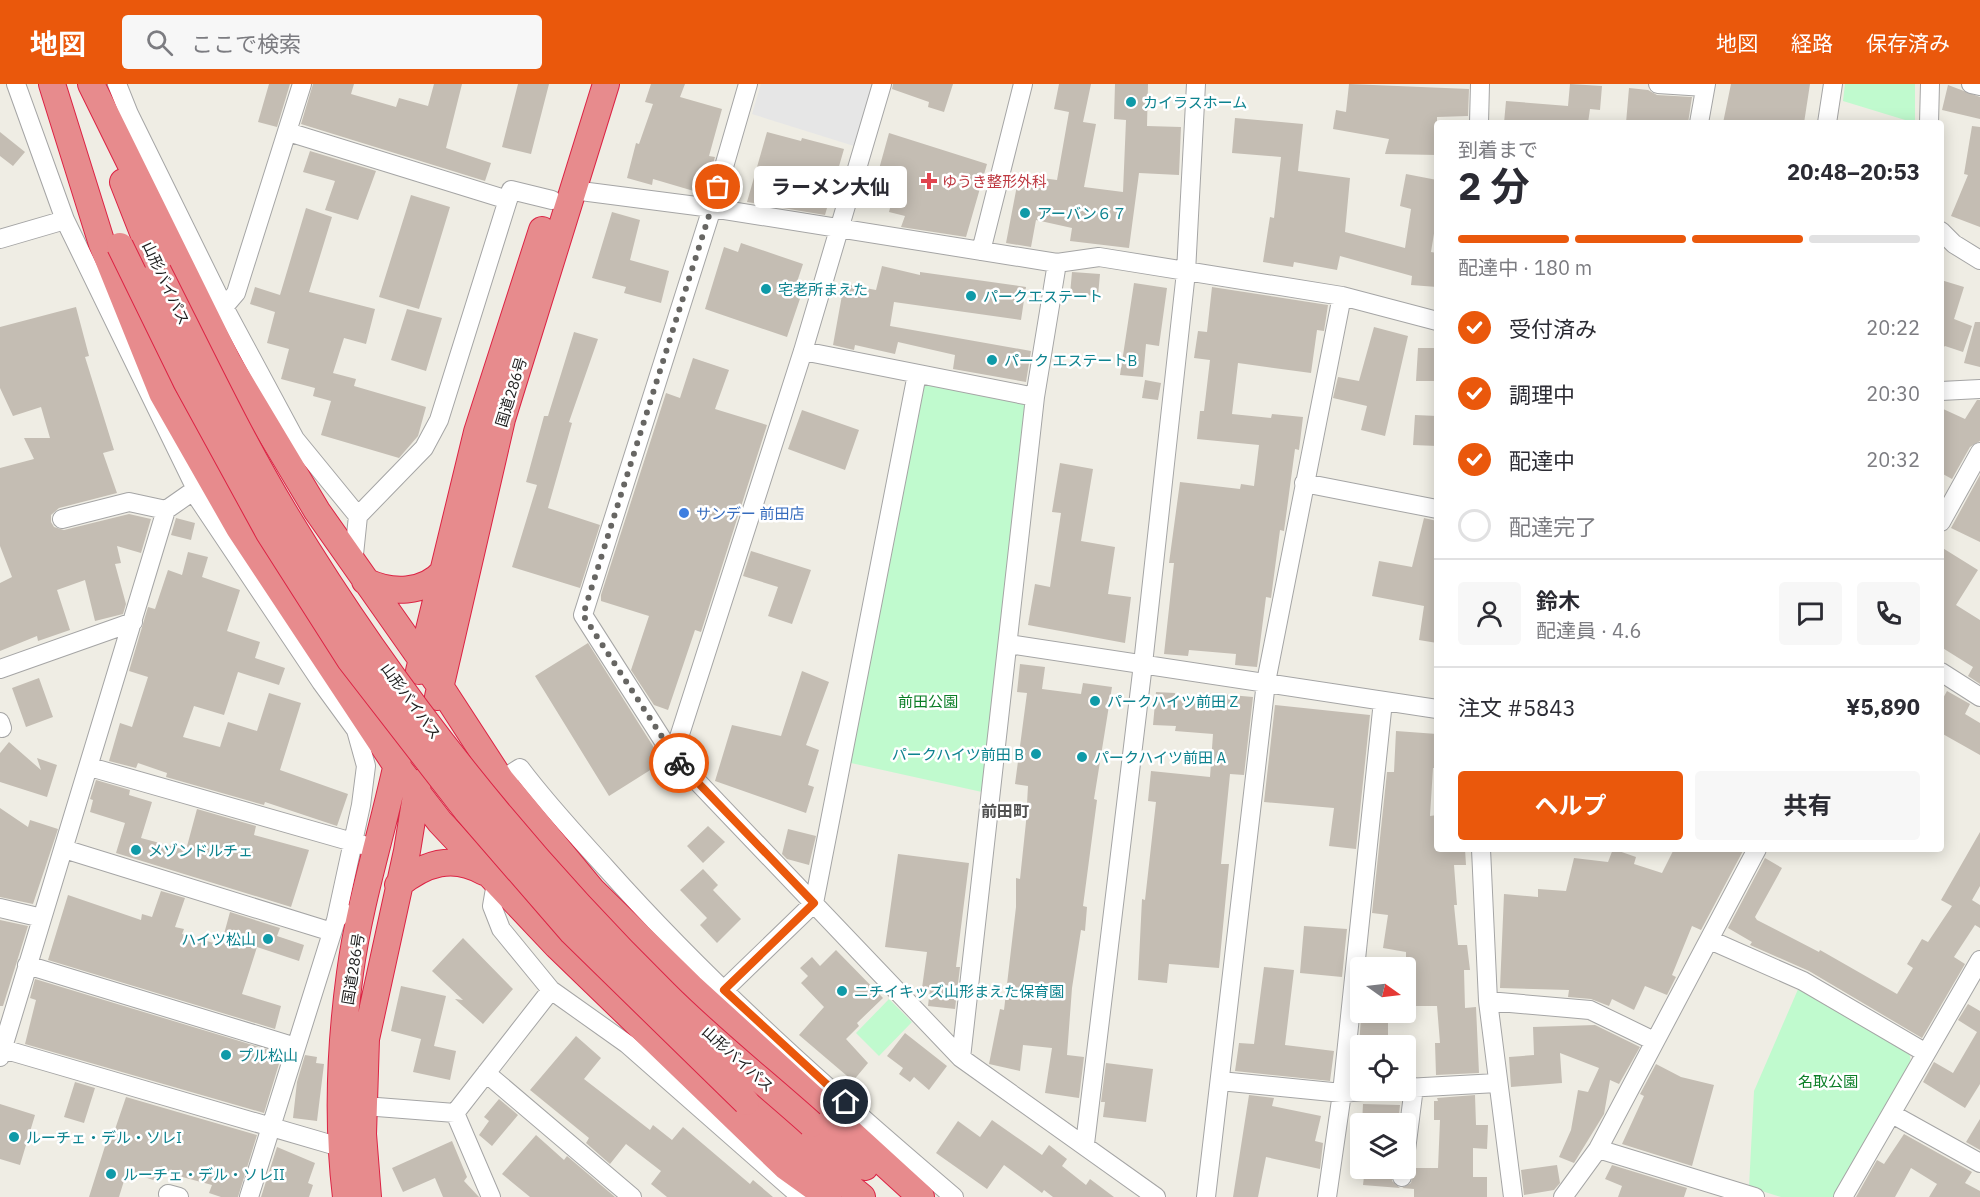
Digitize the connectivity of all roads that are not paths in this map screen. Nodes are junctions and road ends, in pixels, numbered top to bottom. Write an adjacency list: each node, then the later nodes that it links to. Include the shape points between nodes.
1 (16, 84): 28 (street)
2 (54, 84): 64 (highway, via 102,244 162,393 239,528); 113 (highway, 山形バイパス, bridge, via 120,246 187,383 269,532 350,660 468,811 572,932 746,1102)
3 (86, 84): 114 (highway, 山形バイパス, bridge, via 158,271 284,512 370,645 448,752 583,910 667,996 811,1124)
4 (91, 84): 53 (highway, via 228,362)
5 (117, 84): 37 (street)
6 (302, 84): 24 (street)
7 (590, 84): 25 (highway, 国道286号)
8 (606, 84): 25 (highway, 国道286号)
9 (748, 84): 27 (street)
10 (882, 84): 29 (street)
11 (1023, 84): 32 (street)
12 (1196, 84): 35 (street)
13 (1480, 84): 20 (street)
14 (1658, 84): 18 (street)
15 (1833, 84): 22 (street)
16 (1930, 84): 23 (street)
17 (1971, 84): 19 (street)
18 (1705, 86): 21 (street)
19 (1980, 86)
20 (1479, 120)
21 (1699, 120)
22 (1827, 120)
23 (1929, 120)
24 (288, 132): 26 (street); 37 (street, via 236,293)
25 (562, 195): 26 (street, via 512,190); 27 (street); 52 (highway, 国道286号, via 477,432); 60 (highway, 国道286号)
26 (508, 200): 49 (street, via 439,420 424,448)
27 (712, 208): 29 (street); 65 (street, via 583,615)
28 (66, 220): 31 (street); 46 (street)
29 (838, 229): 32 (street); 39 (street)
30 (1944, 234): 33 (street)
31 (0, 239)
32 (981, 252): 34 (street)
33 (1980, 260)
34 (1057, 263): 35 (street, via 1099,257); 43 (street)
35 (1186, 272): 36 (street); 56 (street)
36 (1342, 296): 38 (street); 45 (street)
37 (224, 307): 49 (street, via 295,439)
38 (1434, 320)
39 (803, 351): 40 (street); 65 (street)
40 (917, 374): 43 (street); 77 (street)
41 (1980, 389): 42 (street)
42 (1944, 391)
43 (1035, 396): 55 (street)
44 (1980, 452): 50 (street)
45 (1304, 483): 47 (street); 59 (street)
46 (196, 489): 48 (street); 69 (street, via 197,497 356,730 366,766 362,805)
47 (1434, 508)
48 (166, 510): 51 (street, via 129,502); 54 (street)
49 (358, 516): 53 (street)
50 (1944, 517)
51 (63, 519)
52 (444, 571): 53 (highway, via 434,582 410,589 378,588); 60 (highway, 国道286号)
53 (359, 573): 60 (highway)
54 (133, 622): 57 (street); 66 (street)
55 (1008, 644): 56 (street); 91 (street)
56 (1143, 664): 59 (street); 102 (street)
57 (0, 669)
58 (1944, 674): 61 (street)
59 (1266, 682): 62 (street); 93 (street)
60 (428, 683): 67 (highway)
61 (1980, 697)
62 (1383, 701): 63 (street); 97 (street)
63 (1434, 709)
64 (398, 756): 68 (highway); 70 (highway, 国道286号)
65 (673, 756): 77 (street)
66 (90, 767): 69 (street); 71 (street)
67 (501, 780): 85 (street, via 520,768 658,926); 115 (highway, via 592,890 691,987)
68 (418, 782): 74 (highway, via 440,822); 76 (highway, 国道286号)
69 (351, 842): 70 (street); 80 (street)
70 (376, 848): 75 (highway, 国道286号)
71 (64, 849): 79 (street); 80 (street)
72 (1481, 852): 86 (street)
73 (1755, 852): 81 (street)
74 (492, 878): 76 (highway, via 469,863 453,861 414,872); 84 (street, via 492,906 501,928); 112 (highway, via 556,946 786,1167)
75 (368, 884): 80 (street); 103 (highway, 国道286号, via 350,972 341,1061)
76 (398, 885): 98 (highway, 国道286号, via 366,1039)
77 (814, 903): 85 (street); 91 (street)
78 (0, 908): 79 (street)
79 (42, 918): 83 (street)
80 (334, 926): 88 (street)
81 (1710, 940): 87 (street); 90 (street, via 1803,981)
82 (1980, 960): 90 (street)
83 (27, 965): 88 (street); 89 (street)
84 (551, 990): 92 (street); 111 (street, via 627,1044)
85 (724, 990): 116 (street)
86 (1488, 1001): 87 (street, via 1590,1010); 94 (street)
87 (1654, 1041): 104 (street)
88 (296, 1047): 101 (street)
89 (1, 1053): 101 (street)
90 (1926, 1053): 100 (street)
91 (961, 1058): 102 (street)
92 (486, 1073): 99 (street); 110 (street)
93 (1220, 1081): 97 (street); 118 (street)
94 (1497, 1083): 95 (street); 120 (street)
95 (1416, 1088)
96 (1350, 1092): 97 (street)
97 (1342, 1093): 119 (street)
98 (364, 1106): 99 (street); 108 (highway, 国道286号)
99 (455, 1113): 109 (street)
100 (1892, 1114): 105 (street); 123 (street)
101 (270, 1129): 103 (street); 106 (street)
102 (1085, 1144): 117 (street)
103 (339, 1147): 107 (highway, 国道286号)
104 (1599, 1149): 121 (street); 122 (street)
105 (1980, 1163)
106 (249, 1197)
107 (346, 1197)
108 (368, 1197)
109 (491, 1197)
110 (632, 1197)
111 (801, 1197)
112 (828, 1197)
113 (862, 1197)
114 (902, 1197)
115 (921, 1197)
116 (954, 1197)
117 (1156, 1197)
118 (1206, 1197)
119 (1327, 1197)
120 (1513, 1197)
121 (1563, 1197)
122 (1755, 1197)
123 (1843, 1197)

